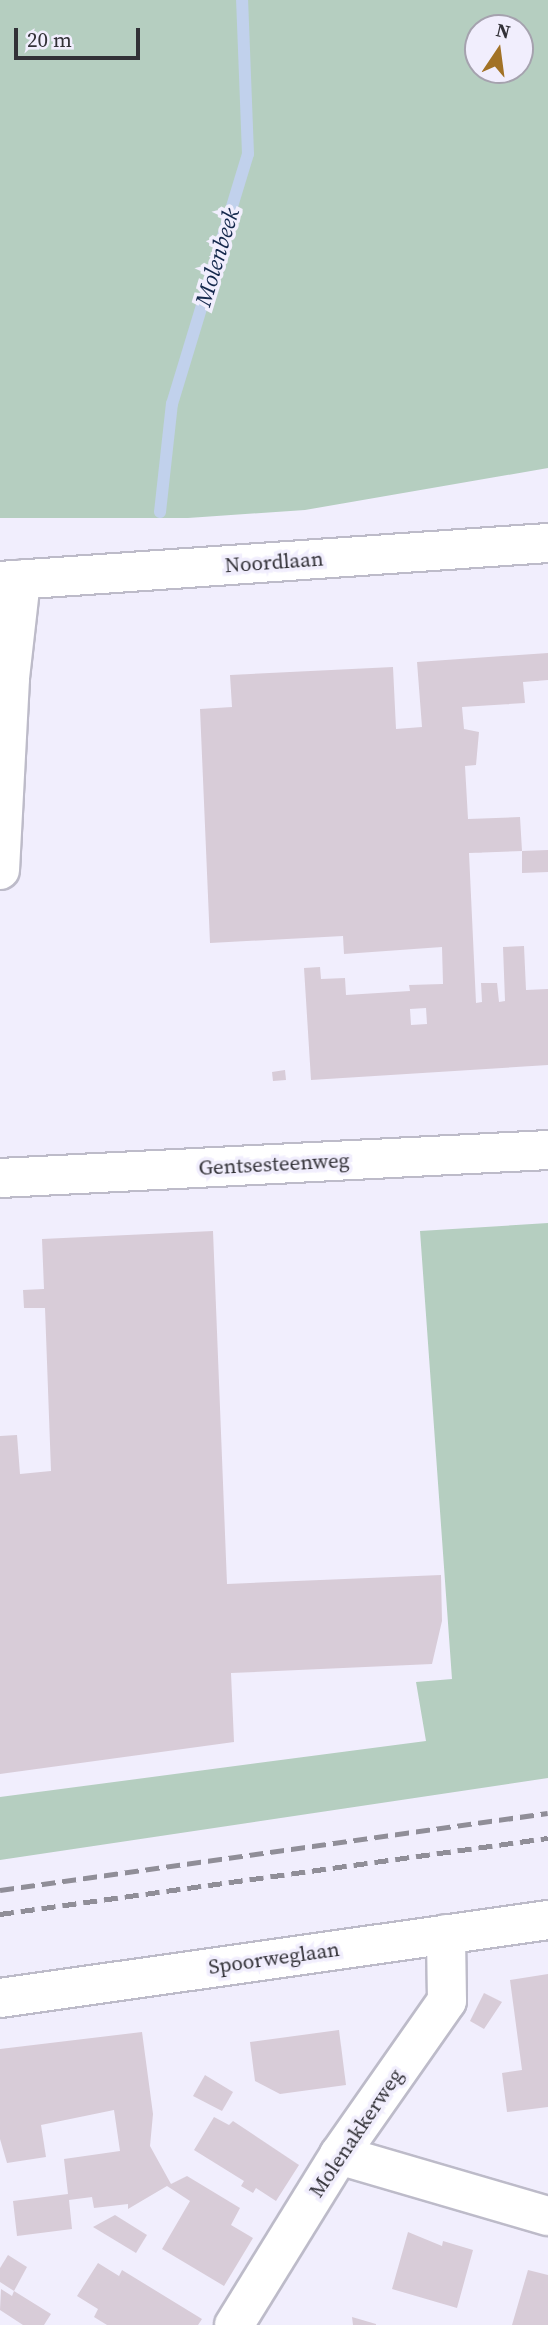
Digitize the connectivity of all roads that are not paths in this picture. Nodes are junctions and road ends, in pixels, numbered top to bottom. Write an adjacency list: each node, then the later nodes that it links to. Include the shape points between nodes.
1 (548, 543): 2 (street, Noordlaan)
2 (11, 581): 3 (street)
3 (5, 678): 4 (street)
4 (0, 870)
5 (548, 1150): 6 (street, Gentsesteenweg)
6 (0, 1178)
7 (548, 1920): 8 (street, Spoorweglaan)
8 (446, 1934): 9 (street, Spoorweglaan); 10 (street, Molenakkerweg, via 447,2001)
9 (0, 1998)
10 (339, 2155): 11 (street); 12 (street, Molenakkerweg)
11 (548, 2216)
12 (234, 2325)

